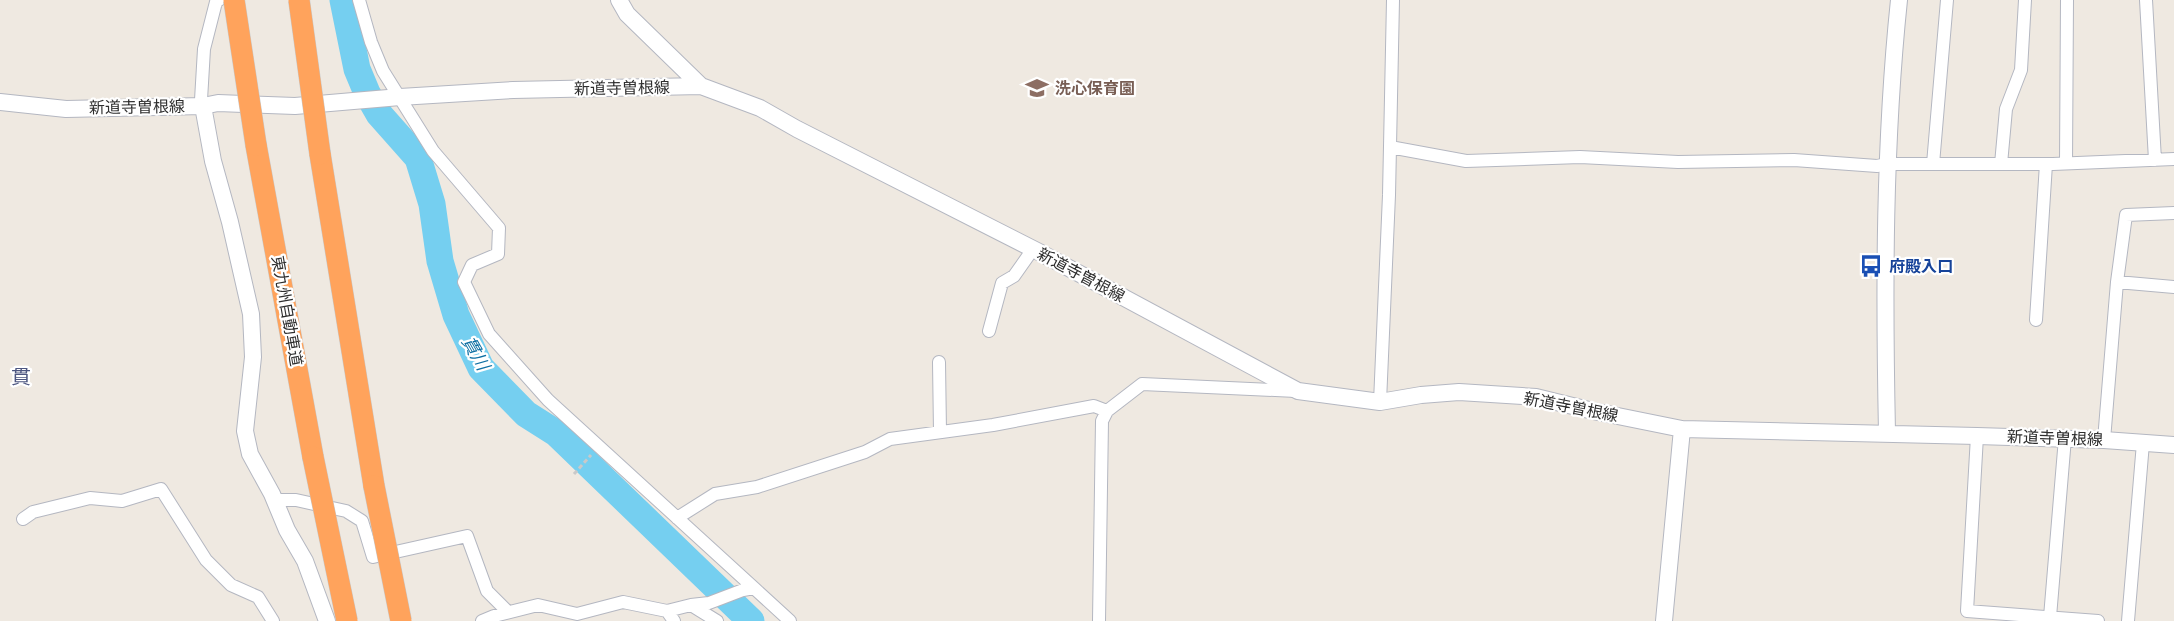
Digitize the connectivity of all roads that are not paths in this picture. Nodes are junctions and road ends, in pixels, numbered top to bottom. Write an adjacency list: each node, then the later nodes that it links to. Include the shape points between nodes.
1 (219, 0): 15 (street, via 204,49)
2 (234, 0): 53 (highway, 東九州自動車道, bridge, via 256,145)
3 (299, 0): 54 (highway, bridge, via 374,486)
4 (359, 0): 13 (street, via 371,42)
5 (619, 0): 12 (main road, via 627,14)
6 (1393, 0): 16 (street)
7 (1899, 0): 20 (main road)
8 (1947, 0): 21 (street)
9 (2025, 0): 22 (street, via 2021,70 2006,109)
10 (2067, 0): 19 (street)
11 (2146, 0): 18 (street)
12 (701, 86): 13 (main road, 新道寺曽根線); 25 (main road, 新道寺曽根線, via 760,108)
13 (398, 97): 15 (main road, 新道寺曽根線, via 295,106); 43 (street, via 433,151 499,228 498,254 472,265 464,282 489,334 548,400)
14 (0, 102): 15 (main road, 新道寺曽根線, via 66,109)
15 (203, 106): 42 (main road, via 210,151 251,314 253,357 245,431 250,454)
16 (1390, 147): 20 (street, via 1466,161 1580,157); 32 (street)
17 (2174, 159): 18 (street)
18 (2155, 160): 19 (street)
19 (2066, 163): 23 (street)
20 (1887, 164): 21 (street); 36 (main road)
21 (1934, 164): 22 (street)
22 (2001, 164): 23 (street)
23 (2046, 164): 28 (street)
24 (2174, 213): 26 (street, via 2126,215)
25 (1033, 249): 29 (street, via 1014,276 1002,283); 31 (main road, 新道寺曽根線)
26 (2118, 282): 27 (street); 39 (street)
27 (2174, 287)
28 (2036, 320)
29 (989, 331)
30 (939, 362): 35 (street)
31 (1298, 391): 32 (main road, 新道寺曽根線); 33 (street, via 1142,384)
32 (1380, 402): 34 (main road, 新道寺曽根線, via 1459,392 1536,397)
33 (1107, 411): 35 (street, via 1094,406); 58 (street, via 1102,421)
34 (1682, 429): 36 (main road, 新道寺曽根線); 59 (main road)
35 (940, 432): 43 (street, via 890,439 865,452 757,487 715,494)
36 (1887, 433): 37 (main road, 新道寺曽根線)
37 (1977, 435): 38 (main road, 新道寺曽根線); 49 (street)
38 (2065, 438): 39 (main road, 新道寺曽根線); 50 (street)
39 (2104, 440): 40 (main road, 新道寺曽根線)
40 (2143, 442): 41 (main road, 新道寺曽根線); 61 (street)
41 (2174, 445)
42 (275, 500): 47 (street, via 296,500 346,511 362,521 373,557 467,536 487,591); 52 (main road, via 305,561)
43 (677, 518): 45 (street)
44 (23, 519): 51 (street, via 33,512 90,498 122,501 161,489 206,560 231,585 258,597)
45 (749, 589): 46 (street); 57 (street)
46 (691, 605): 48 (street); 56 (street)
47 (508, 612): 48 (street, via 538,605 577,614 623,602); 55 (street)
48 (670, 616)
49 (1966, 616): 50 (street)
50 (2050, 617): 60 (street)
51 (273, 621)
52 (327, 621)
53 (347, 621)
54 (401, 621)
55 (482, 621)
56 (717, 621)
57 (790, 621)
58 (1099, 621)
59 (1664, 621)
60 (2098, 621)
61 (2128, 621)

